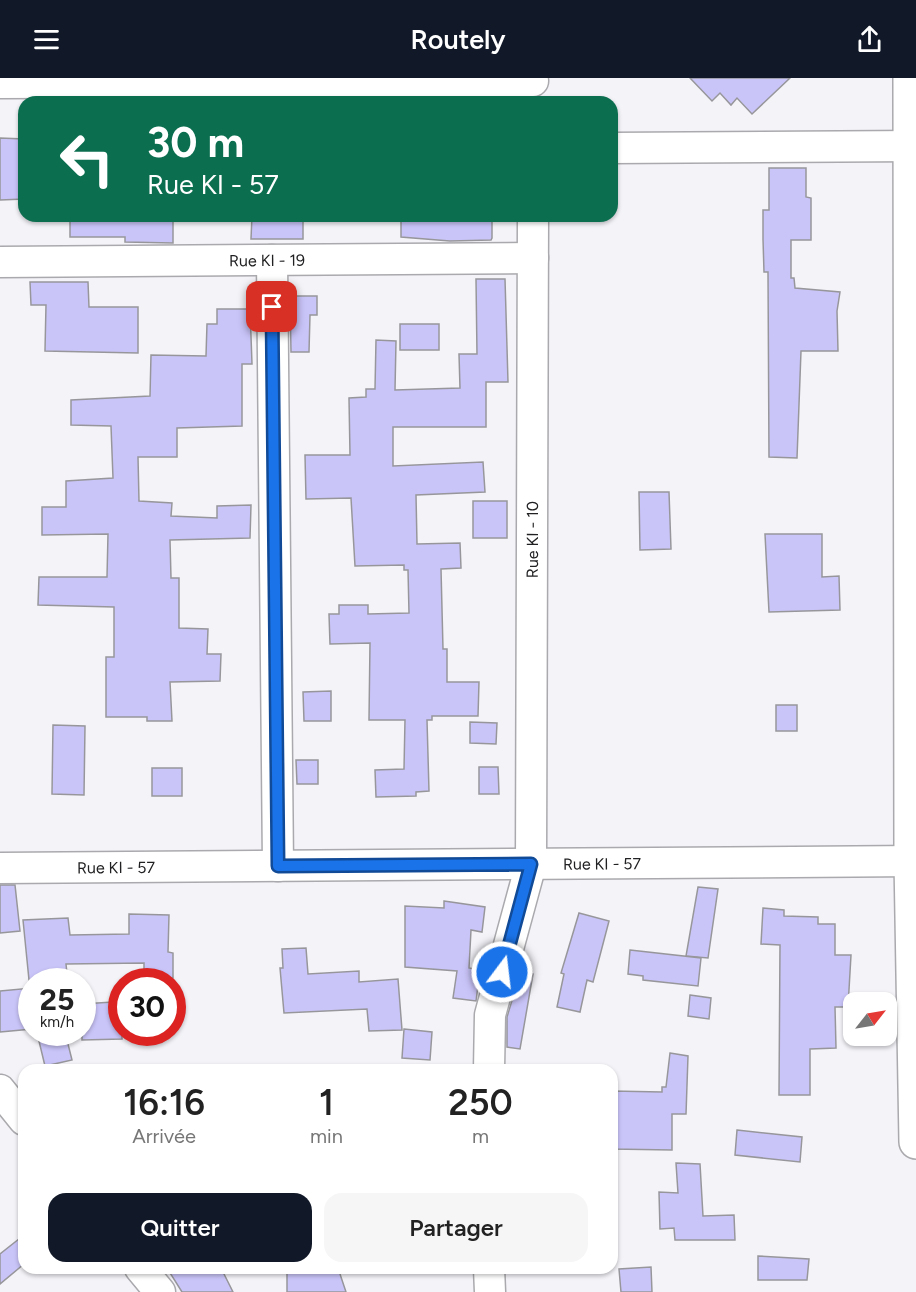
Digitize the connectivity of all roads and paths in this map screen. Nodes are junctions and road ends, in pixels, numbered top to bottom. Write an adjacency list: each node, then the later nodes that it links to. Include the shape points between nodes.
1 (910, 78): 5 (highway)
2 (51, 80): 3 (street); 4 (street)
3 (0, 83)
4 (533, 87)
5 (913, 146): 6 (street); 11 (highway)
6 (618, 148)
7 (533, 222): 8 (street, Rue KI - 10)
8 (533, 258): 9 (street, Rue KI - 19); 12 (street, Rue KI - 10)
9 (272, 260): 10 (street, Rue KI - 19); 13 (street)
10 (0, 262)
11 (914, 861): 12 (street, Rue KI - 57); 18 (highway)
12 (531, 864): 13 (street, Rue KI - 57); 15 (street, Rue KI - 10, via 490,1015)
13 (278, 866): 14 (street, Rue KI - 57)
14 (0, 868)
15 (489, 1064)
16 (0, 1090): 17 (street)
17 (18, 1112)
18 (916, 1142)
19 (145, 1274): 21 (street)
20 (489, 1274): 22 (street)
21 (160, 1292)
22 (490, 1292)

